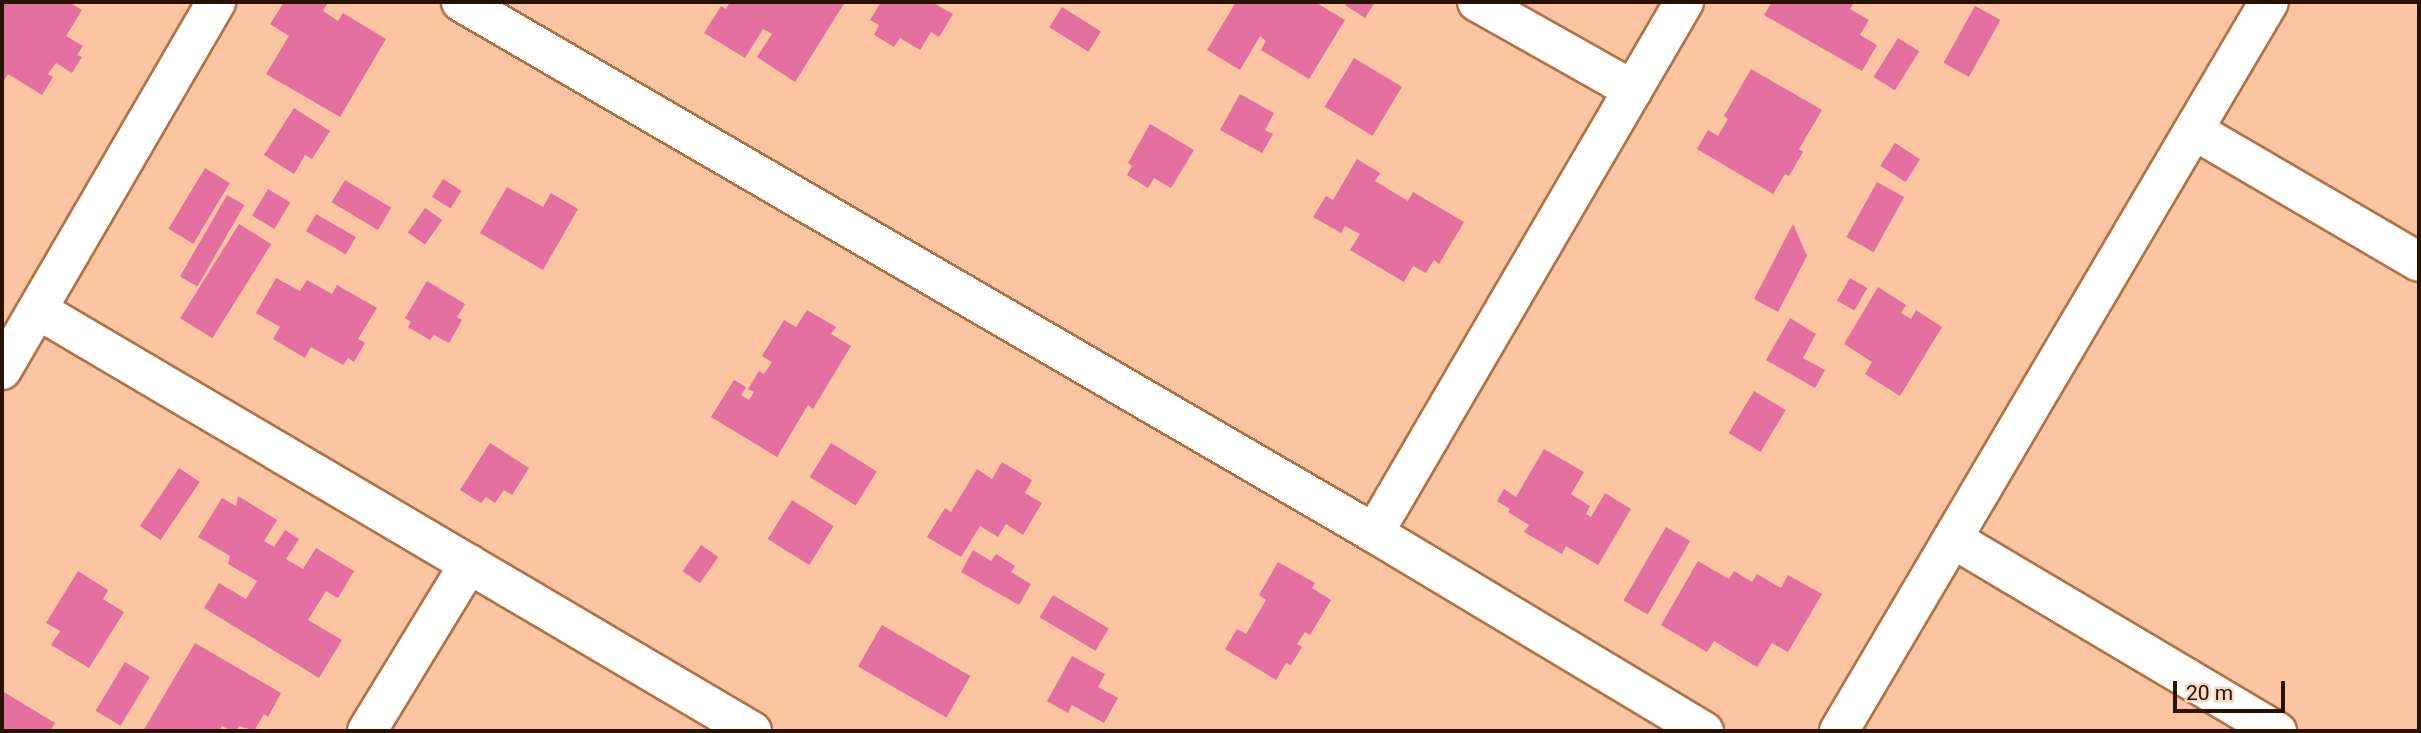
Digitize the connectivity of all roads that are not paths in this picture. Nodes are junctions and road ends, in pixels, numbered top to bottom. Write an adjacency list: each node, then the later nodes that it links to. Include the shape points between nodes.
1 (216, 2): 9 (street)
2 (461, 2): 11 (street)
3 (1477, 2): 6 (street)
4 (1684, 2): 6 (street)
5 (2269, 2): 7 (street)
6 (1633, 90): 11 (street)
7 (2194, 131): 8 (street); 12 (street)
8 (2419, 262)
9 (38, 310): 10 (street); 13 (street)
10 (2, 370)
11 (1374, 533): 16 (street)
12 (1953, 539): 17 (street); 18 (street)
13 (468, 564): 14 (street); 15 (street)
14 (368, 731)
15 (752, 731)
16 (1704, 731)
17 (1839, 731)
18 (2277, 731)

